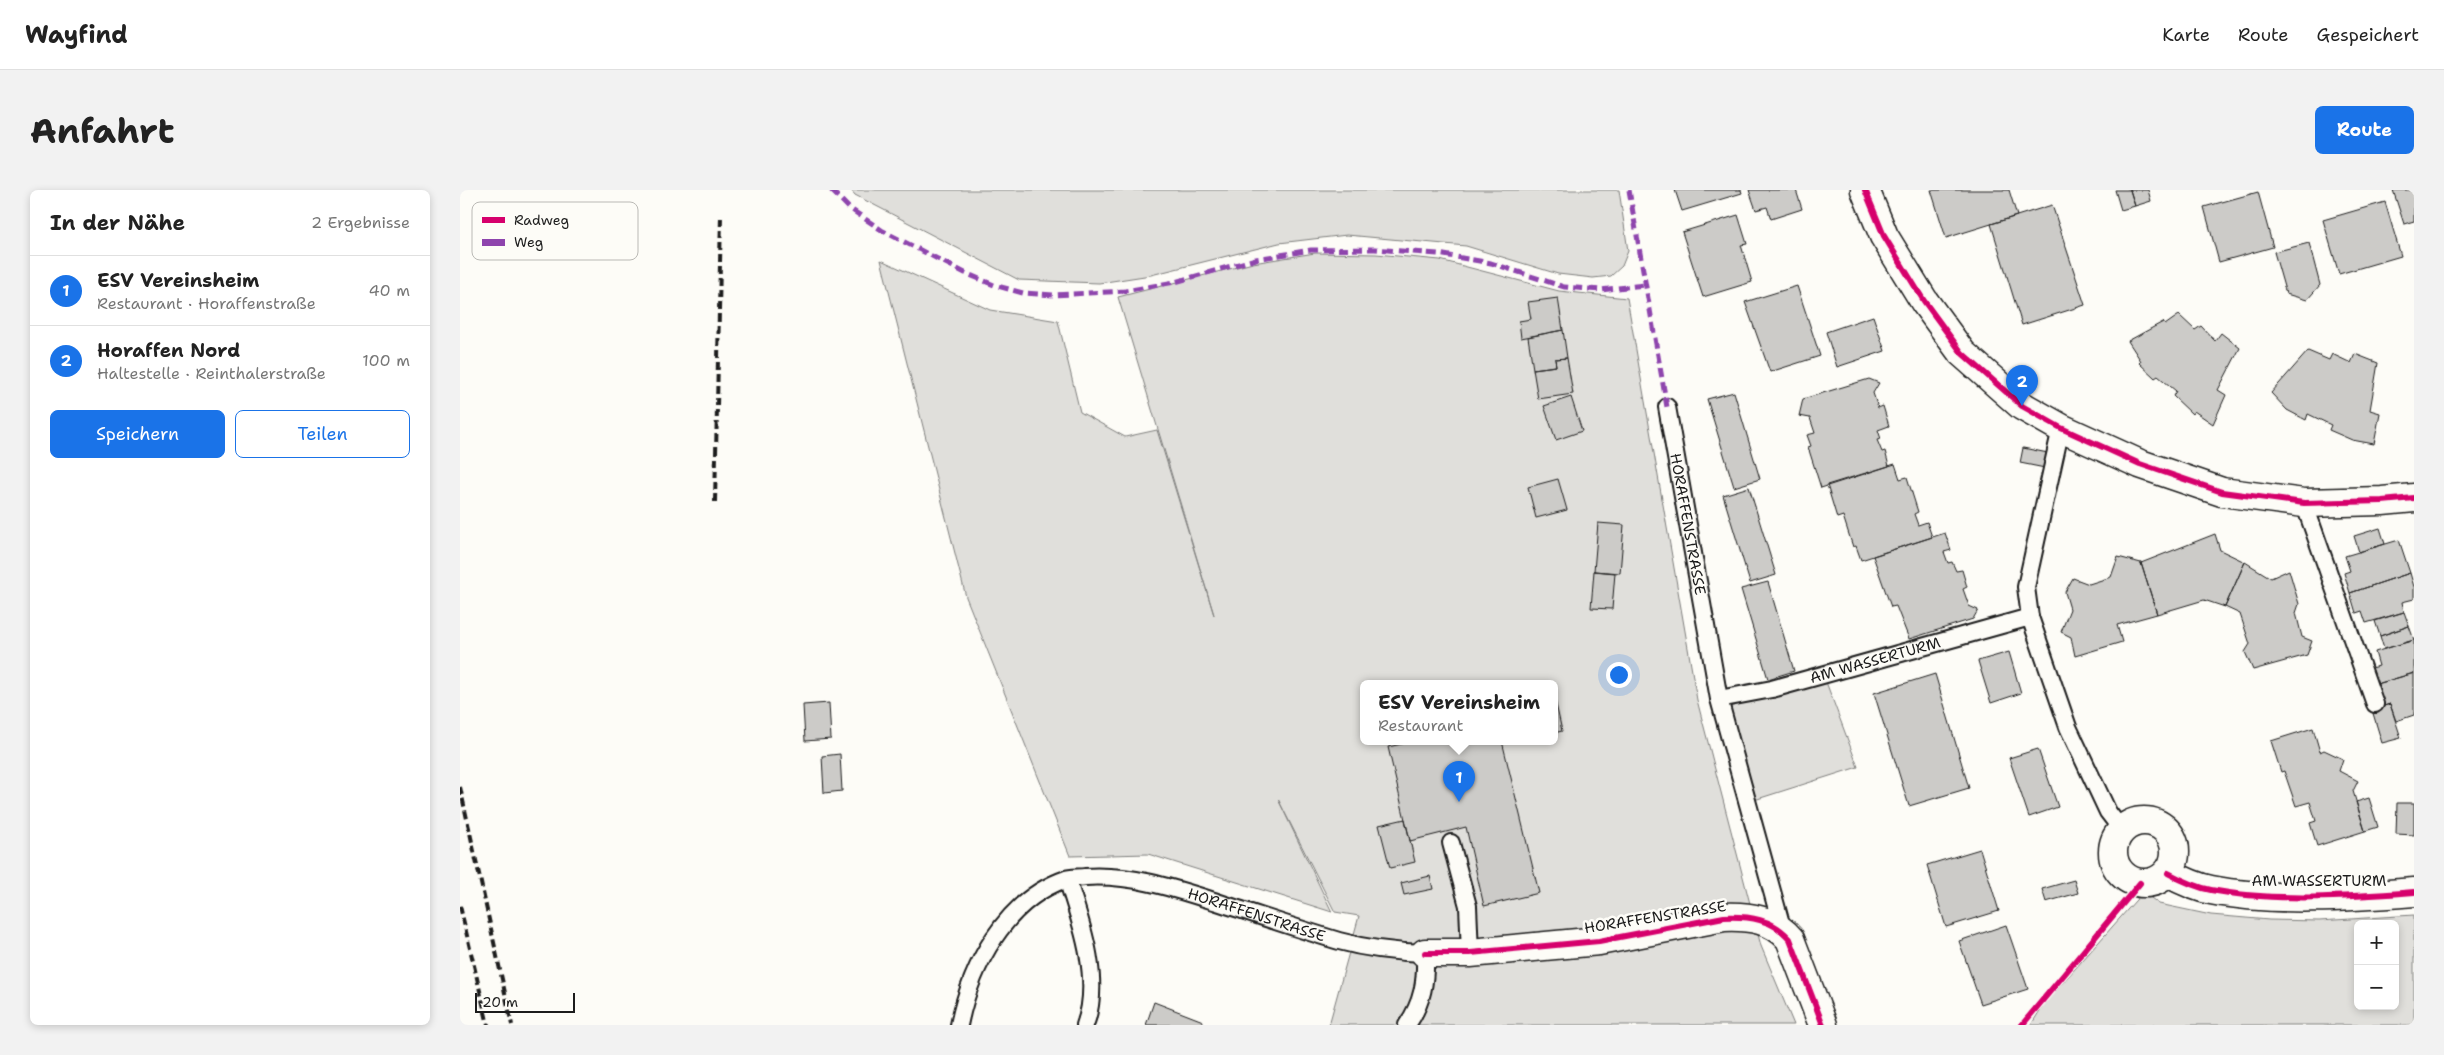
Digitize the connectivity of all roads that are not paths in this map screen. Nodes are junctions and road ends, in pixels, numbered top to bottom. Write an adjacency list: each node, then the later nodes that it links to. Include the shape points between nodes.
1 (1865, 190): 3 (street, via 1884,236 1924,301 1962,353 2022,406)
2 (1667, 407): 7 (lane, HORAFFENSTRASSE)
3 (2061, 428): 5 (street, via 2140,464 2222,492); 6 (lane, via 2026,587)
4 (2414, 498): 5 (street)
5 (2304, 503): 8 (lane)
6 (2030, 617): 7 (lane, AM WASSERTURM, via 1772,688); 9 (lane, via 2068,727 2108,812)
7 (1719, 699): 14 (lane, HORAFFENSTRASSE)
8 (2375, 704)
9 (2121, 829): 11 (street, via 2135,821 2153,821 2168,830 2175,846 2174,861); 11 (street, via 2114,841 2112,857 2120,872 2140,883 2155,882)
10 (1452, 843): 16 (lane, via 1468,906)
11 (2168, 873): 13 (street, AM WASSERTURM, via 2210,890 2279,897)
12 (1067, 879): 15 (lane, HORAFFENSTRASSE, via 1101,876 1154,881 1341,941 1383,951); 17 (lane, HORAFFENSTRASSE, via 1036,895 1010,917 989,944); 20 (lane, via 1091,969 1088,1015)
13 (2414, 892)
14 (1783, 931): 16 (street, HORAFFENSTRASSE, via 1758,919 1724,917 1599,940); 22 (street, HORAFFENSTRASSE, via 1790,939)
15 (1425, 953): 16 (street, HORAFFENSTRASSE); 21 (lane, via 1426,979 1422,1000)
16 (1470, 953)
17 (965, 998): 18 (lane, HORAFFENSTRASSE); 19 (lane, HORAFFENSTRASSE)
18 (959, 1025)
19 (967, 1025)
20 (1084, 1025)
21 (1407, 1025)
22 (1823, 1025)

